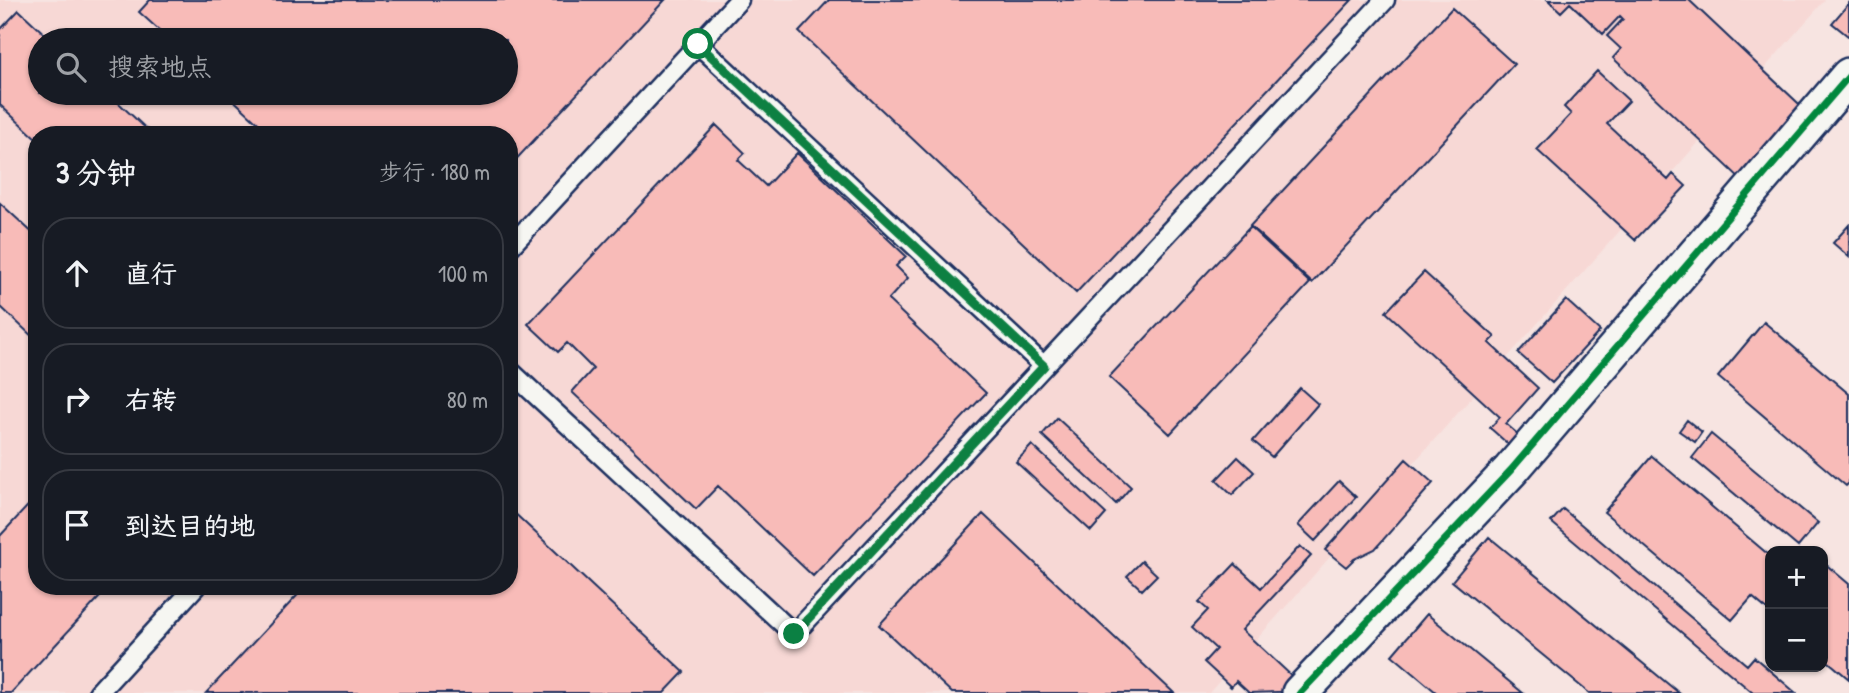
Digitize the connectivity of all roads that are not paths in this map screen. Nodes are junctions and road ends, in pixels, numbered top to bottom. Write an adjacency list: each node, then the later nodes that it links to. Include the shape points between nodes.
1 (739, 0): 3 (lane)
2 (1385, 0): 6 (lane)
3 (698, 44): 5 (lane); 6 (lane)
4 (1849, 76): 10 (street, via 1511,470)
5 (518, 238)
6 (1044, 366): 7 (lane, via 794,634)
7 (518, 378)
8 (189, 595): 9 (lane)
9 (98, 693)
10 (1300, 693)

